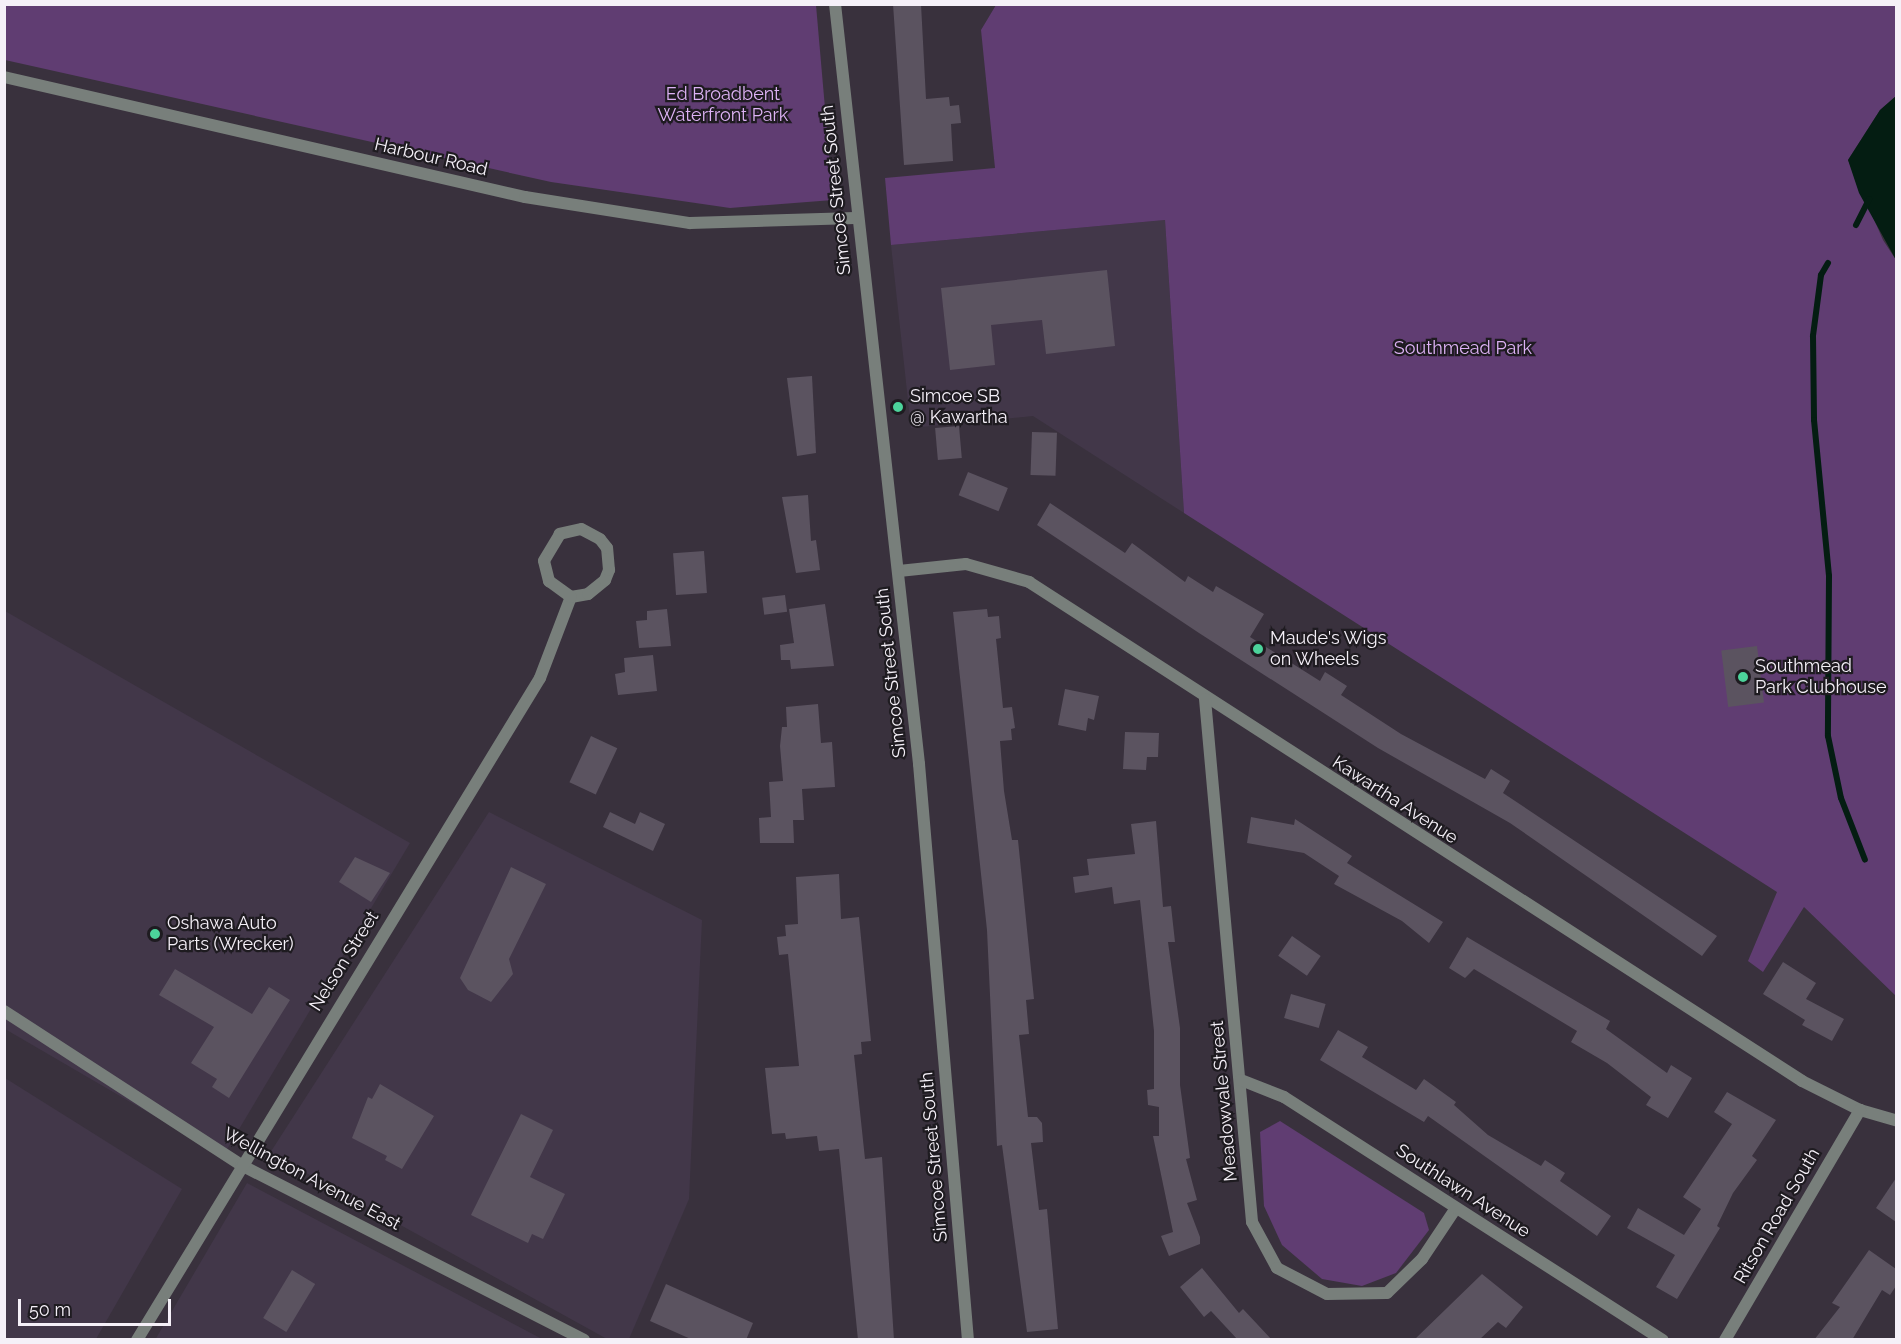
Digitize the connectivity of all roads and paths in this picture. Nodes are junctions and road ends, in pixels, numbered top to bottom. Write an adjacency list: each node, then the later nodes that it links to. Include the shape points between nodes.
1 (835, 4): 3 (street, Simcoe Street South)
2 (4, 77): 3 (street, Harbour Road, via 525,197 690,223)
3 (855, 218): 4 (street, Simcoe Street South)
4 (899, 571): 6 (street, Kawartha Avenue, via 966,564 1029,582); 15 (street, Simcoe Street South)
5 (571, 597): 5 (street, via 598,588 609,570 600,539 581,530 560,534 543,561 549,581); 11 (street, Nelson Street, via 540,678)
6 (1204, 699): 8 (street, Meadowvale Street); 9 (street, Kawartha Avenue, via 1692,1013 1802,1081)
7 (4, 1011): 11 (street, Wellington Avenue East)
8 (1241, 1080): 12 (street, Southlawn Avenue, via 1284,1097); 12 (street, Meadowvale Street, via 1252,1222 1277,1268 1327,1294 1387,1293 1422,1259)
9 (1860, 1110): 10 (street, Kawartha Avenue); 17 (street, Ritson Road South)
10 (1896, 1120)
11 (241, 1165): 13 (street, Nelson Street); 14 (street, Wellington Avenue East)
12 (1456, 1208): 16 (street, Southlawn Avenue)
13 (137, 1340)
14 (584, 1340)
15 (968, 1340)
16 (1663, 1340)
17 (1725, 1340)

